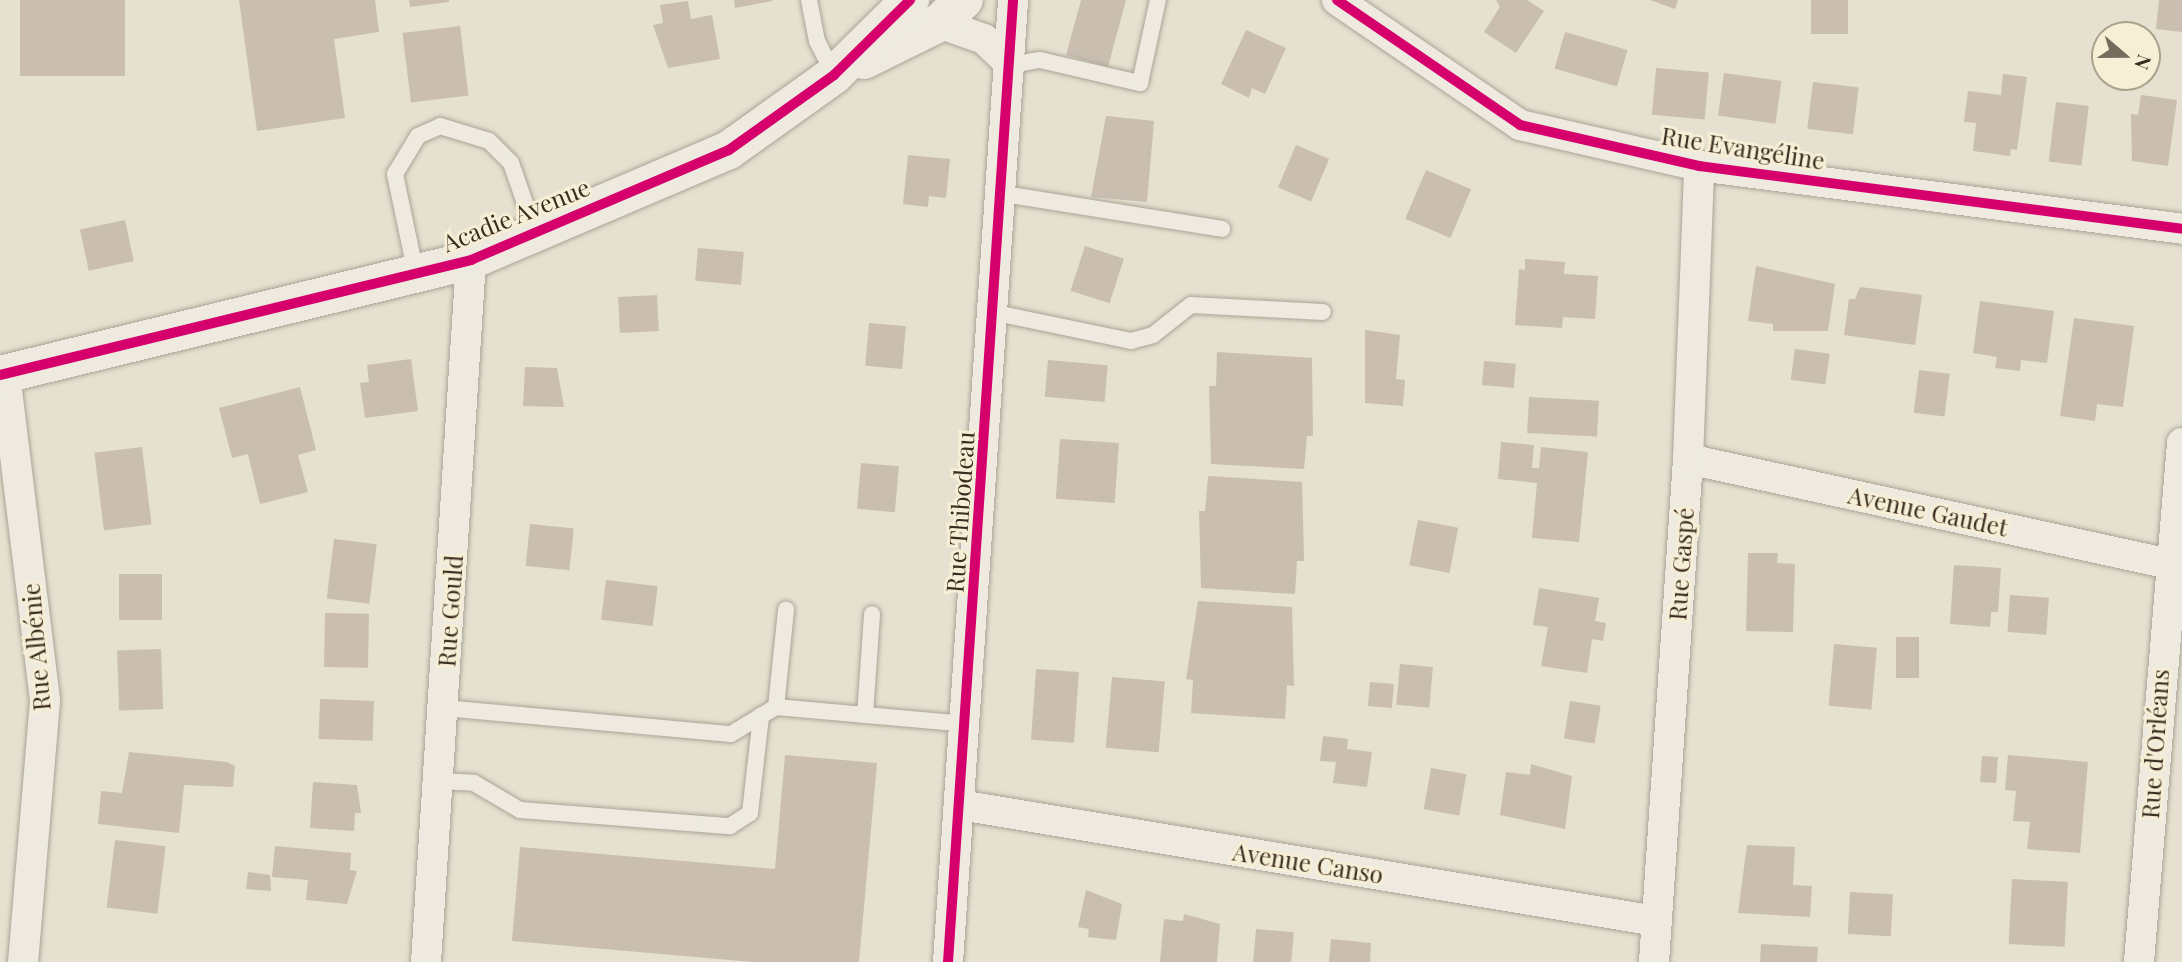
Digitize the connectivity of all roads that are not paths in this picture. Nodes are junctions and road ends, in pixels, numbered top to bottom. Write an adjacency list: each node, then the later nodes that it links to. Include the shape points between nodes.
1 (809, 0): 7 (lane, via 817,41)
2 (1013, 0): 6 (street, Rue Thibodeau)
3 (1157, 0): 6 (lane, via 1140,83 1040,60)
4 (1337, 0): 8 (street, Rue Evangéline, via 1520,125)
5 (938, 8): 6 (street, via 984,39); 7 (street, Acadie Avenue)
6 (1011, 65): 9 (street, Rue Thibodeau)
7 (834, 75): 12 (street, Acadie Avenue, via 729,150)
8 (1699, 166): 11 (street, Rue Evangéline); 19 (street, Rue Gaspé)
9 (1004, 194): 10 (lane); 16 (street, Rue Thibodeau)
10 (1222, 229)
11 (2182, 229)
12 (535, 232): 13 (street, Acadie Avenue); 14 (lane, via 511,163 489,141 464,128 440,126 418,136 395,174)
13 (471, 260): 14 (street, Acadie Avenue); 24 (street, Rue Gould)
14 (416, 274): 17 (street, Acadie Avenue)
15 (1323, 312): 16 (lane, via 1191,305 1153,334 1131,341)
16 (996, 313): 27 (street, Rue Thibodeau)
17 (2, 374): 31 (street, Rue Albénie, via 45,701)
18 (2182, 443): 20 (street, Rue d'Orléans)
19 (1688, 459): 20 (street, Avenue Gaudet); 30 (street, Rue Gaspé)
20 (2169, 564): 35 (street, Rue d'Orléans)
21 (786, 610): 23 (lane)
22 (872, 614): 25 (lane)
23 (776, 707): 25 (lane); 26 (lane)
24 (444, 708): 26 (lane, via 731,734); 28 (street, Rue Gould)
25 (865, 715): 27 (lane)
26 (761, 716): 28 (lane, via 750,813 730,826 520,810 474,783)
27 (966, 724): 29 (street, Rue Thibodeau)
28 (439, 782): 32 (street, Rue Gould)
29 (960, 805): 30 (street, Avenue Canso); 33 (street, Rue Thibodeau)
30 (1656, 921): 34 (street, Rue Gaspé)
31 (23, 962)
32 (426, 962)
33 (948, 962)
34 (1654, 962)
35 (2139, 962)

